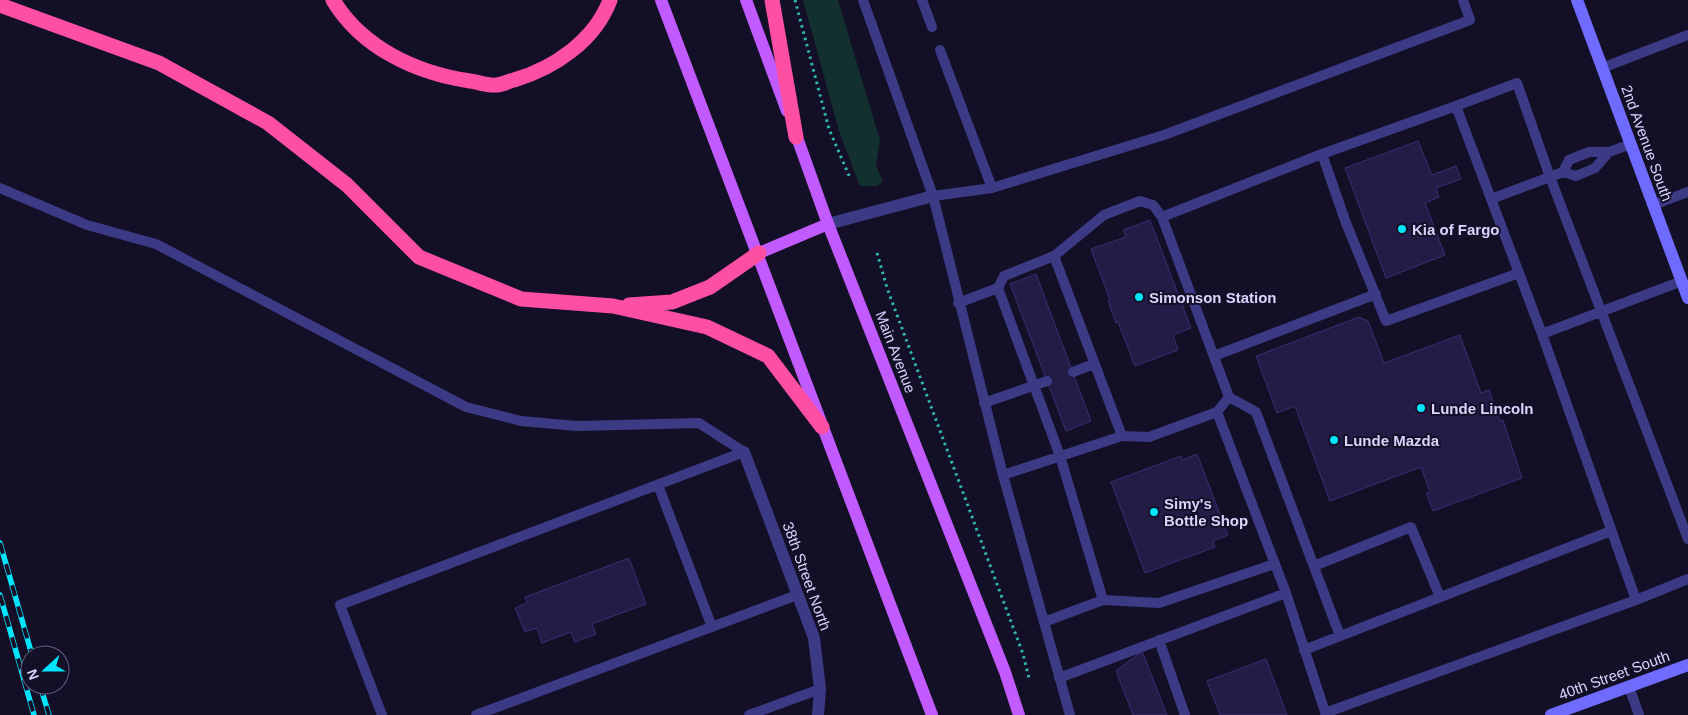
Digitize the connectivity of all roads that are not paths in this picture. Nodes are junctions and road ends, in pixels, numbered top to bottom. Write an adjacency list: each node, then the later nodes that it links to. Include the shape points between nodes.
1 (333, 0): 2 (highway, via 371,42 412,67 451,78 496,85 536,73 573,50 604,17)
2 (610, 0)
3 (661, 0): 30 (main road)
4 (746, 0): 16 (main road, Main Avenue)
5 (772, 0): 16 (highway)
6 (863, 0): 25 (lane)
7 (922, 0): 11 (lane)
8 (1463, 0): 23 (lane, via 1470,20 1164,135)
9 (1577, 0): 14 (street, 2nd Avenue South)
10 (0, 5): 38 (highway, via 159,63 268,124 347,185 419,257 521,299)
11 (932, 27)
12 (1688, 35): 14 (lane)
13 (940, 50): 23 (lane)
14 (1602, 68): 17 (street, 2nd Avenue South)
15 (1456, 106): 19 (lane); 21 (lane, via 1517,83); 26 (lane)
16 (796, 137): 29 (main road, Main Avenue)
17 (1631, 144): 18 (lane); 27 (street, 2nd Avenue South)
18 (1608, 152): 20 (lane, via 1589,152 1569,160); 20 (lane, via 1594,168 1576,176)
19 (1322, 154): 28 (lane); 35 (lane)
20 (1563, 172): 21 (lane)
21 (1550, 177): 26 (lane); 39 (lane)
22 (0, 188): 51 (lane, via 87,224 156,244 466,407 521,421 577,426 699,423)
23 (992, 188): 25 (lane)
24 (1688, 192): 27 (lane)
25 (933, 196): 29 (street); 37 (lane)
26 (1491, 199): 32 (lane)
27 (1653, 205): 33 (street, 2nd Avenue South)
28 (1162, 216): 31 (lane, via 1153,205 1140,201 1104,215); 41 (lane)
29 (828, 224): 30 (main road); 80 (main road, Main Avenue, via 1005,672)
30 (759, 253): 38 (highway, via 710,287 672,302); 49 (main road)
31 (1054, 256): 34 (lane, via 1004,276); 42 (lane)
32 (1520, 273): 35 (lane, via 1386,321); 40 (lane)
33 (1682, 281): 36 (street, 2nd Avenue South); 39 (lane)
34 (998, 288): 37 (lane); 45 (lane)
35 (1376, 294): 41 (lane)
36 (1688, 298)
37 (958, 303): 47 (lane)
38 (613, 306): 49 (highway, via 707,327 768,356)
39 (1602, 311): 40 (lane); 56 (lane)
40 (1542, 334): 55 (lane)
41 (1214, 356): 46 (lane)
42 (1094, 364): 43 (lane); 50 (lane)
43 (1073, 372)
44 (1047, 381): 45 (lane)
45 (1034, 386): 47 (lane); 52 (lane)
46 (1228, 397): 48 (lane); 58 (lane, via 1256,412)
47 (984, 403): 53 (lane)
48 (1217, 412): 50 (lane, via 1149,437); 57 (lane)
49 (822, 427): 79 (main road)
50 (1122, 436): 52 (lane)
51 (744, 452): 54 (lane); 61 (street, 38th Street North)
52 (1060, 456): 53 (lane); 63 (lane)
53 (1003, 474): 65 (lane)
54 (658, 485): 66 (lane); 75 (lane, via 340,605)
55 (1612, 530): 62 (lane); 64 (lane)
56 (1688, 539)
57 (1274, 564): 60 (lane); 63 (lane, via 1159,603)
58 (1314, 566): 62 (lane, via 1411,527); 67 (lane)
59 (1688, 580): 64 (lane)
60 (1286, 593): 68 (lane); 69 (lane)
61 (797, 595): 66 (lane); 73 (street, 38th Street North, via 814,638)
62 (1440, 597): 67 (lane)
63 (1103, 600): 65 (lane)
64 (1636, 600): 74 (lane)
65 (1044, 622): 71 (lane)
66 (712, 627): 76 (lane)
67 (1340, 636): 69 (lane)
68 (1159, 640): 71 (lane); 82 (lane)
69 (1304, 650): 74 (lane)
70 (1688, 665): 72 (street, 40th Street South)
71 (1059, 678): 81 (lane)
72 (1629, 687): 83 (street, 40th Street South); 84 (lane)
73 (820, 689): 77 (lane); 78 (street, 38th Street North)
74 (1325, 714)
75 (382, 715)
76 (476, 715)
77 (749, 715)
78 (818, 715)
79 (932, 715)
80 (1019, 715)
81 (1070, 715)
82 (1185, 715)
83 (1551, 715)
84 (1639, 715)

